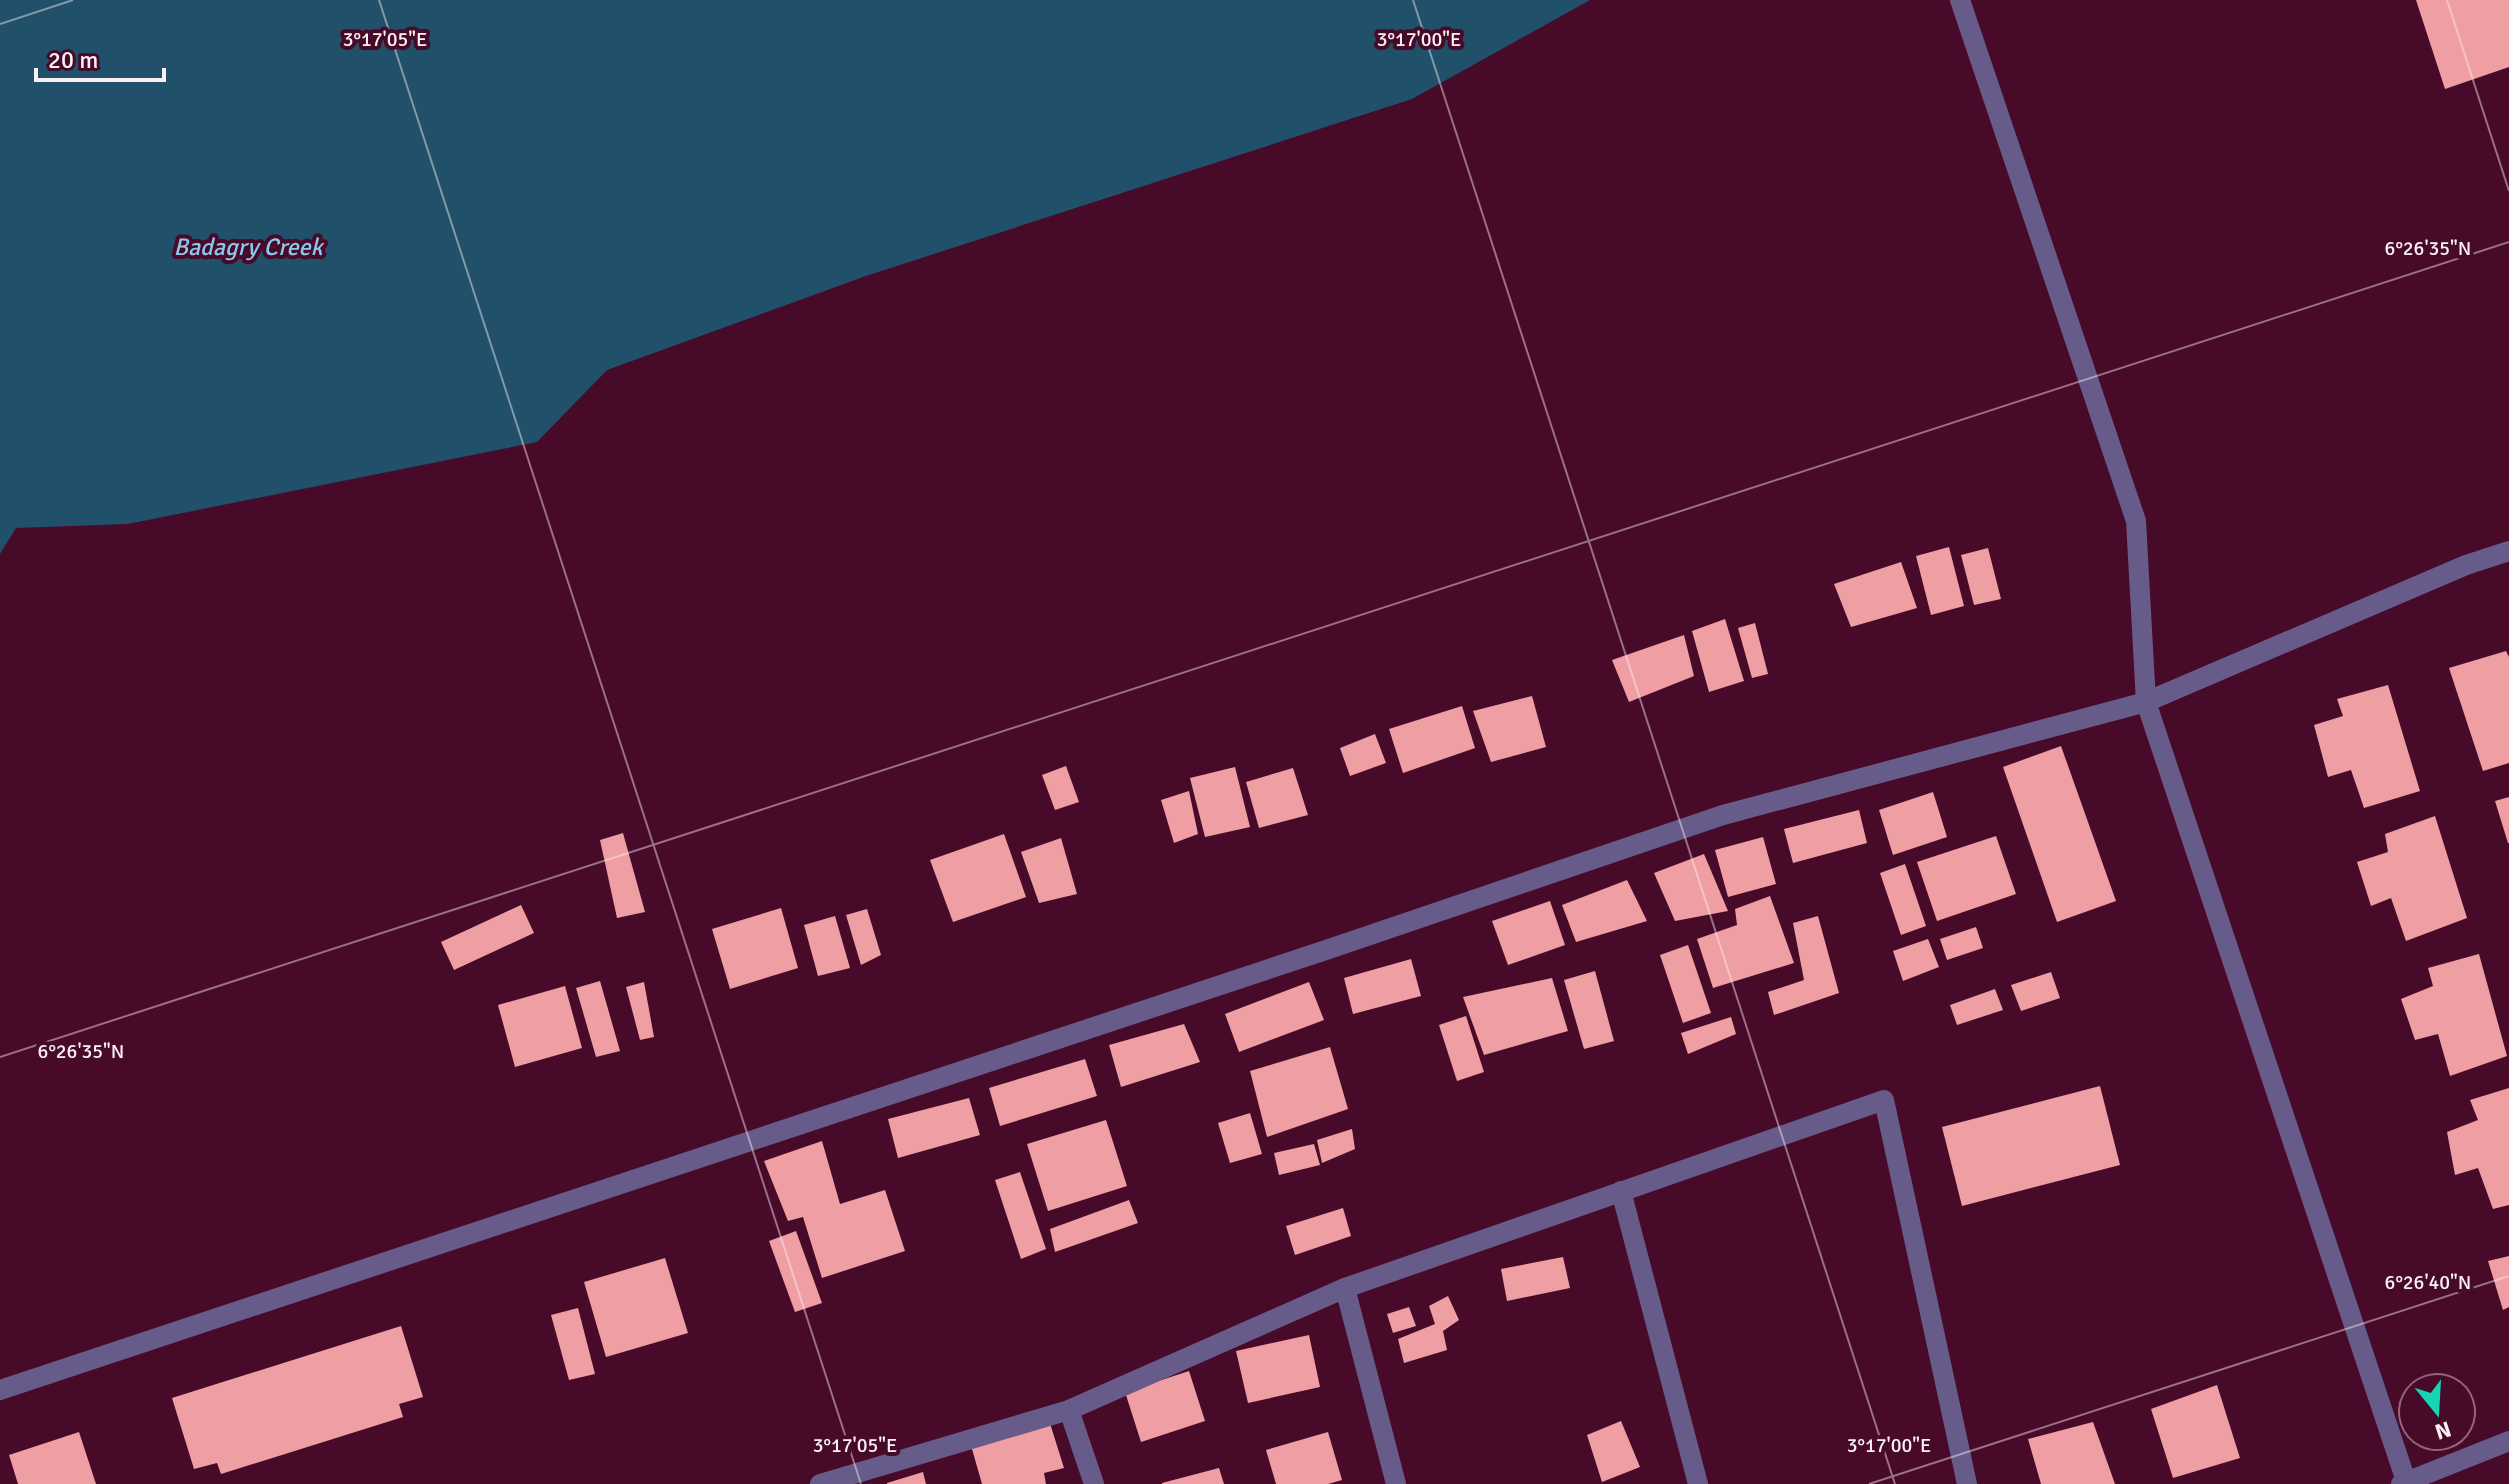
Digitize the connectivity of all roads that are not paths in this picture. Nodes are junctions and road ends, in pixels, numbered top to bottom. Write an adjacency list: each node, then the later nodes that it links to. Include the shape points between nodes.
1 (1960, 0): 3 (lane, via 2136,521)
2 (2509, 551): 3 (lane)
3 (2146, 702): 6 (lane, via 1723,815); 9 (lane)
4 (1621, 1191): 5 (lane); 13 (lane); 14 (lane, via 1884,1100)
5 (1345, 1288): 7 (lane); 12 (lane)
6 (0, 1390)
7 (1069, 1410): 10 (lane); 11 (lane)
8 (2509, 1441): 9 (lane)
9 (2405, 1483)
10 (820, 1484)
11 (1094, 1484)
12 (1396, 1484)
13 (1698, 1484)
14 (1967, 1484)

